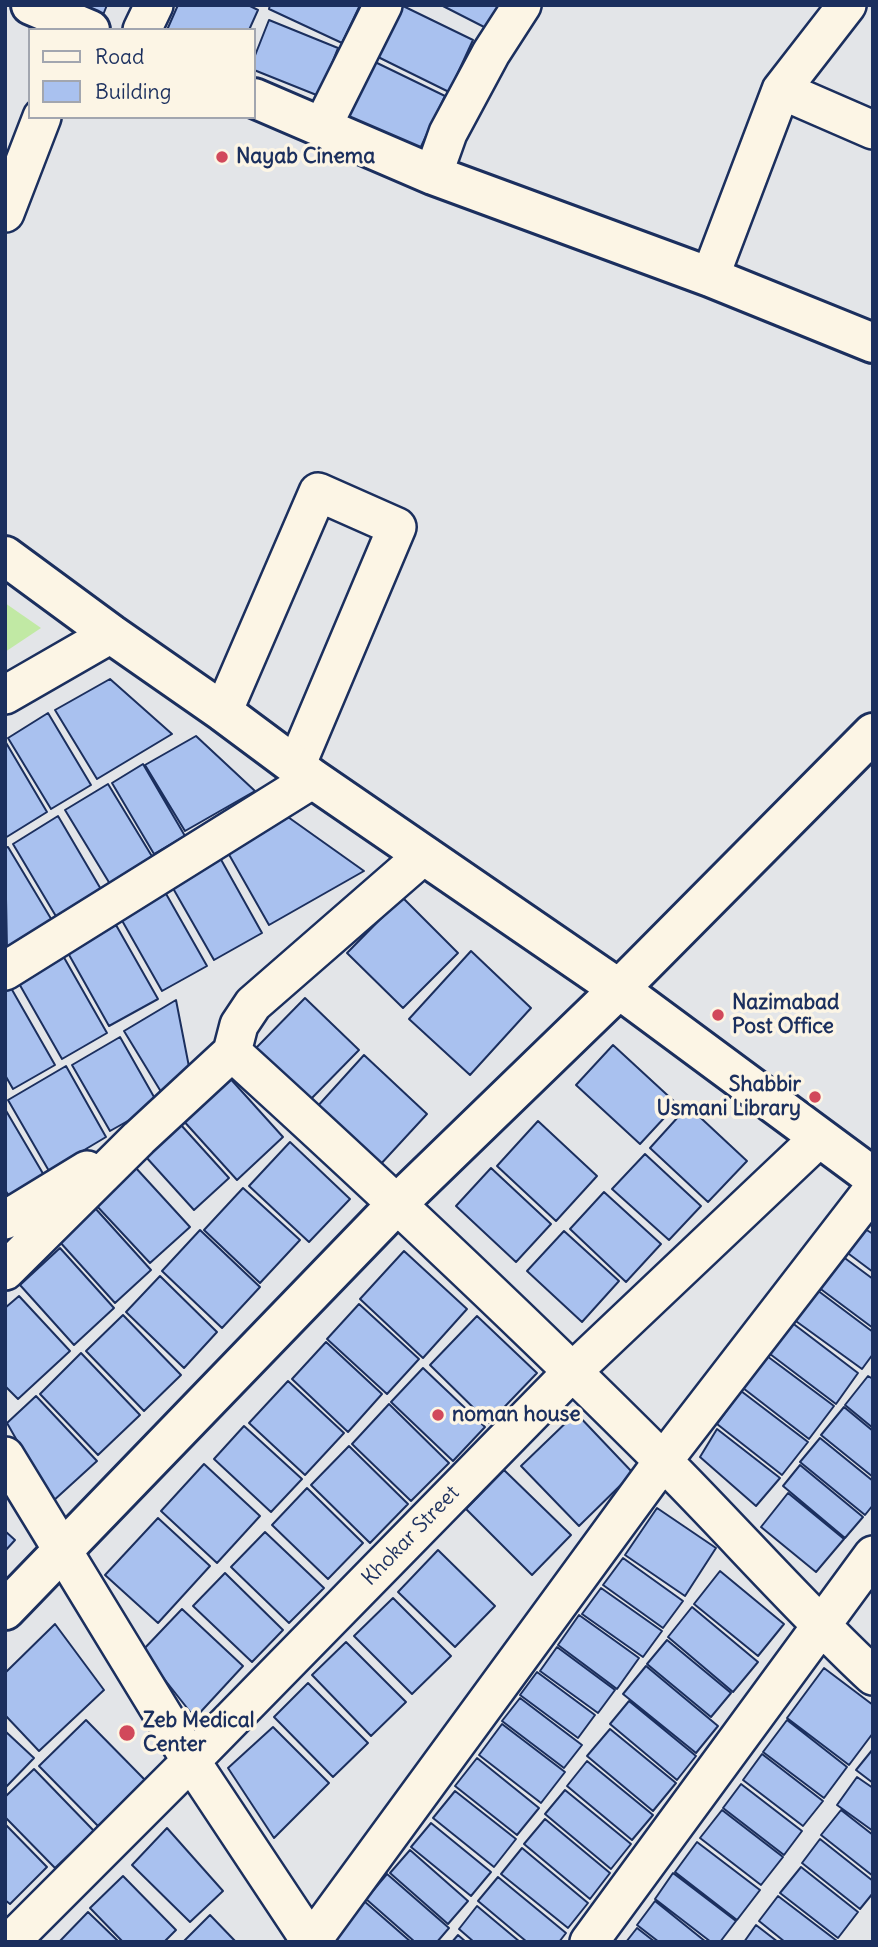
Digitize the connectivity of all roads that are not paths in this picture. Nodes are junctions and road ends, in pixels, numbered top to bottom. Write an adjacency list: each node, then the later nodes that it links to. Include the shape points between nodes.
1 (31, 5): 6 (street)
2 (154, 5): 7 (street)
3 (383, 5): 11 (street)
4 (522, 5): 13 (street, via 448,133)
5 (847, 5): 8 (street)
6 (81, 28)
7 (143, 28)
8 (781, 90): 12 (street); 15 (street)
9 (256, 99): 11 (street)
10 (41, 119): 14 (street)
11 (322, 127): 13 (street)
12 (873, 130)
13 (433, 175): 15 (street)
14 (5, 213)
15 (710, 277): 16 (street)
16 (873, 344)
17 (5, 555): 18 (street)
18 (111, 634): 19 (street); 20 (street)
19 (5, 695)
20 (223, 712): 22 (street); 22 (street, via 318,492 397,527)
21 (873, 733): 25 (street)
22 (304, 772): 23 (street); 24 (street)
23 (424, 855): 25 (street); 26 (street, via 253,1004 239,1025)
24 (5, 971)
25 (619, 989): 28 (street); 31 (street)
26 (232, 1052): 27 (street); 31 (street)
27 (139, 1138): 32 (street); 33 (street)
28 (819, 1138): 29 (street); 34 (street, Khokar Street)
29 (873, 1177)
30 (873, 1189): 36 (street)
31 (398, 1203): 34 (street); 37 (street)
32 (5, 1220)
33 (5, 1271)
34 (572, 1372): 36 (street); 42 (street, Khokar Street)
35 (5, 1456): 37 (street)
36 (663, 1461): 40 (street); 44 (street)
37 (61, 1551): 39 (street); 42 (street)
38 (873, 1555): 40 (street)
39 (5, 1610)
40 (821, 1627): 41 (street); 45 (street)
41 (873, 1675)
42 (191, 1761): 43 (street, Khokar Street); 44 (street)
43 (10, 1942)
44 (311, 1942)
45 (589, 1942)

